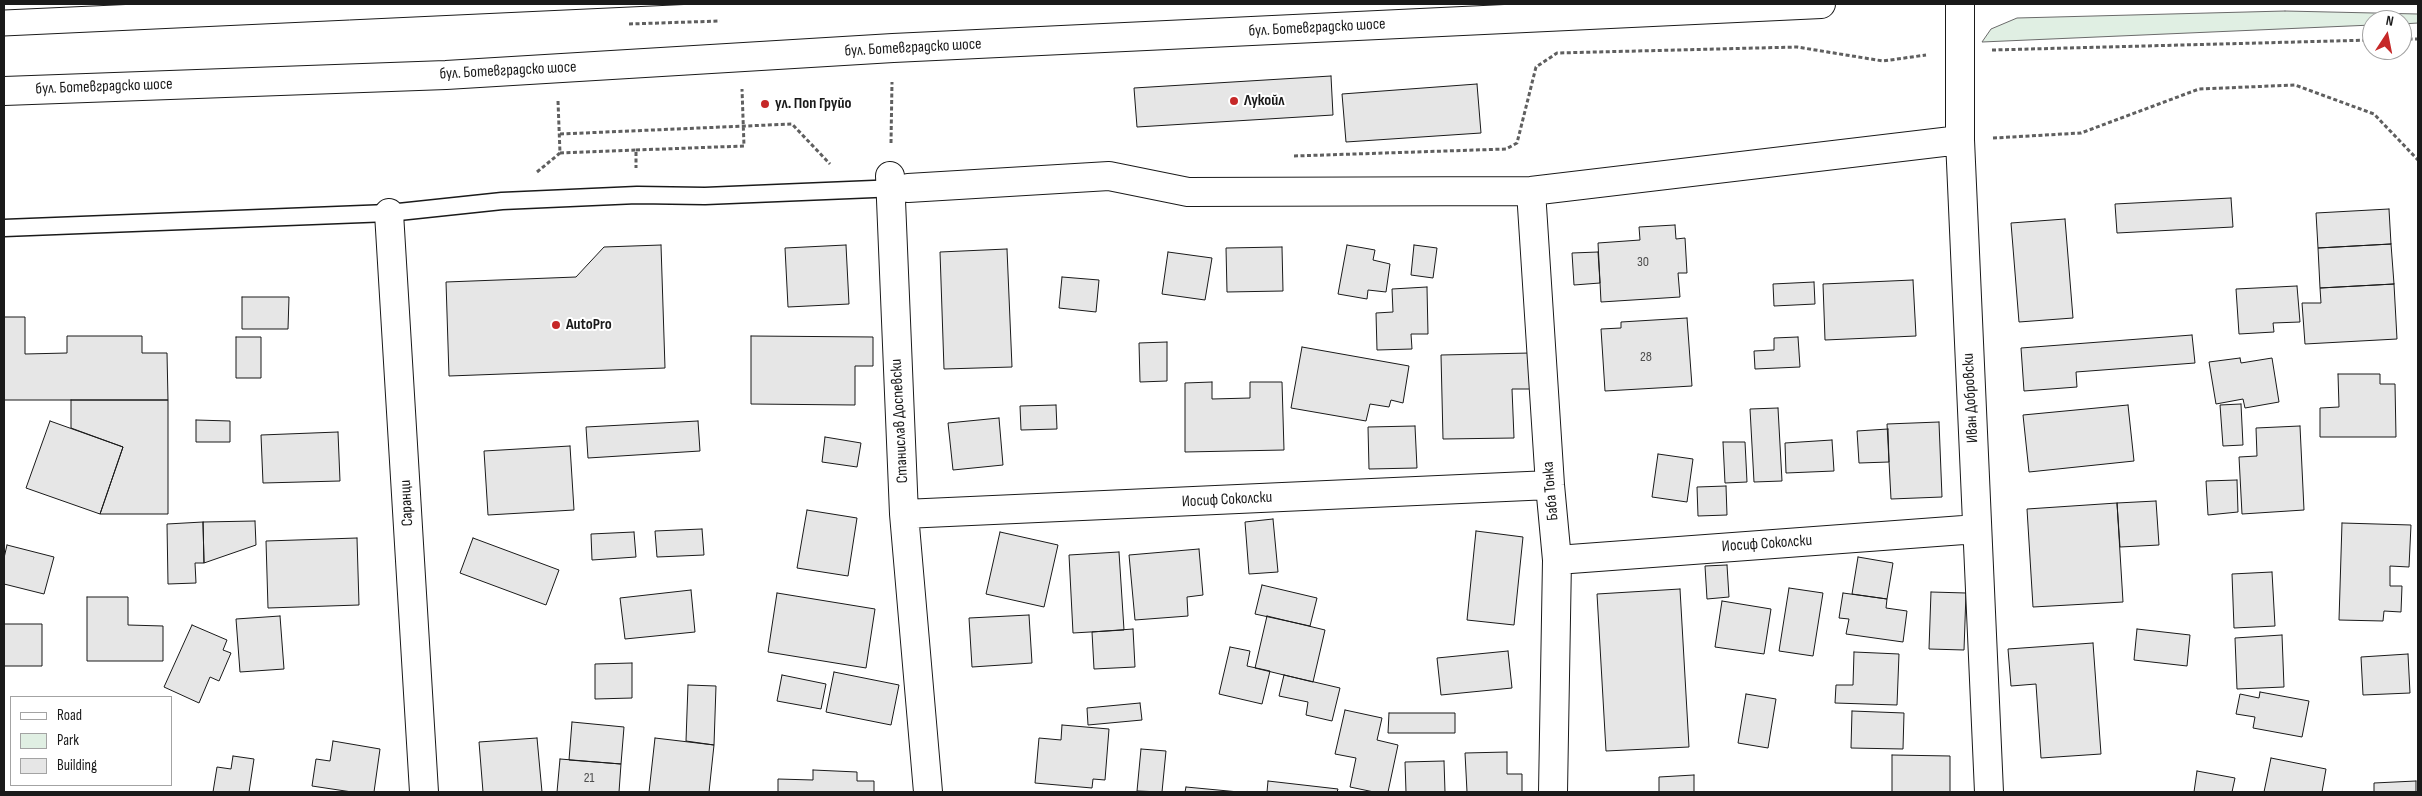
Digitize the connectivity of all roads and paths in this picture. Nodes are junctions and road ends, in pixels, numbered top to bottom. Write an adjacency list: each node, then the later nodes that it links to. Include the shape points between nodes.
1 (1822, 4): 6 (street, бул. Ботевградско шосе)
2 (1960, 4): 7 (street, Иван Добровски)
3 (720, 21): 4 (path)
4 (629, 24)
5 (2362, 40): 7 (path)
6 (893, 48): 8 (street, бул. Ботевградско шосе); 18 (path)
7 (1960, 51): 13 (street, Иван Добровски); 15 (path, via 1883,61 1797,48 1557,53 1536,67 1517,143 1506,148)
8 (740, 57): 9 (street, бул. Ботевградско шосе); 11 (path)
9 (556, 68): 10 (street, бул. Ботевградско шосе); 12 (path)
10 (4, 91)
11 (744, 127): 12 (path); 14 (path, via 744,146); 17 (path, via 792,124)
12 (560, 134): 14 (path, via 560,153)
13 (1960, 140): 16 (path, via 2081,133 2199,89 2295,85 2374,114); 19 (street); 25 (street, Иван Добровски)
14 (636, 150): 20 (path)
15 (1291, 156)
16 (2418, 160)
17 (831, 165)
18 (896, 184): 19 (street, via 1109,176 1188,192); 20 (lane, via 705,196); 24 (street, Станислав Доспевски)
19 (1531, 191): 23 (street, Баба Тонка)
20 (637, 195): 21 (lane, via 502,200)
21 (389, 213): 22 (lane); 27 (street, Саранци)
22 (4, 228)
23 (1550, 485): 24 (street, Иосиф Соколски); 26 (street, Баба Тонка)
24 (904, 514): 28 (street, Станислав Доспевски)
25 (1977, 529): 26 (street, Иосиф Соколски); 30 (street, Иван Добровски)
26 (1557, 560): 29 (street, Баба Тонка)
27 (424, 792)
28 (928, 792)
29 (1553, 792)
30 (1989, 792)

